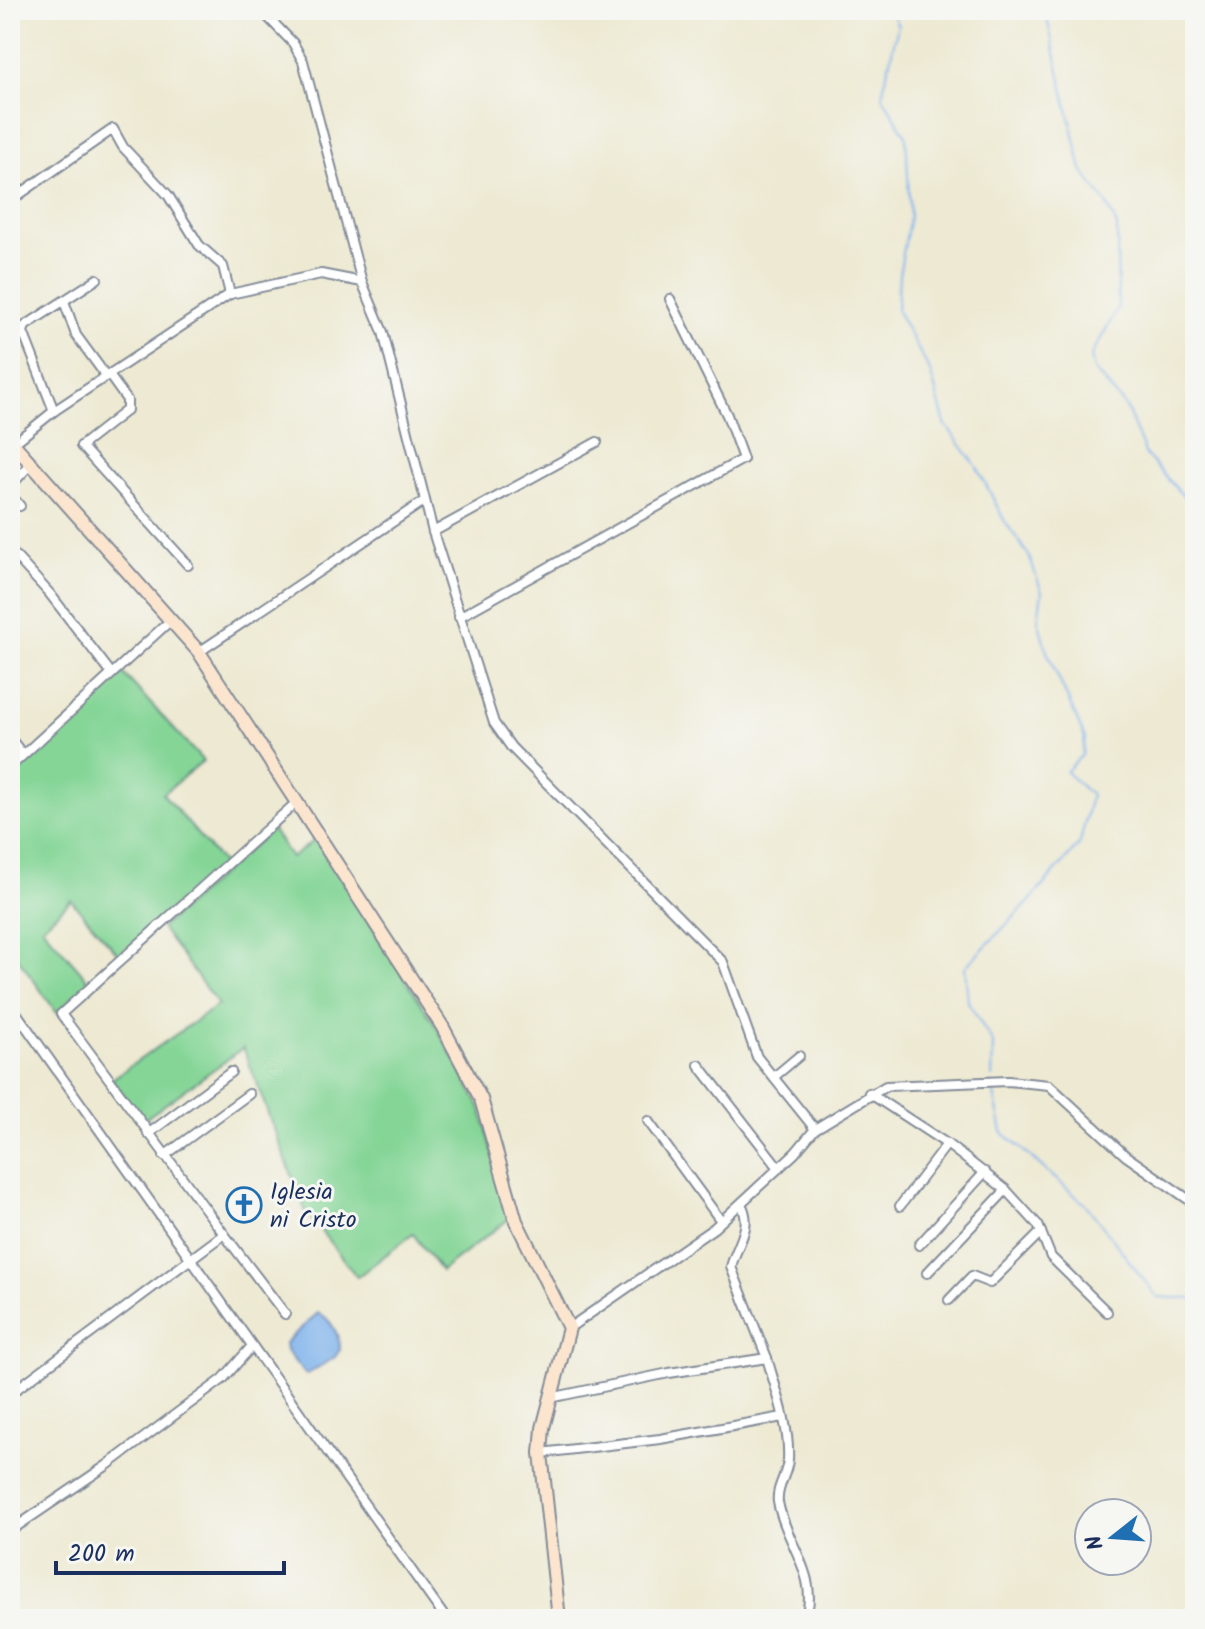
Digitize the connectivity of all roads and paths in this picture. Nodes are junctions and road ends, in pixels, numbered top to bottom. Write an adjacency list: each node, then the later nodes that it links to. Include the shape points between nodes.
1 (261, 10): 4 (street, via 303,61)
2 (10, 201): 5 (street, via 113,129 168,195 199,245 223,266)
3 (97, 279): 7 (street)
4 (362, 282): 5 (street, via 321,274); 15 (street, via 383,332)
5 (230, 294): 8 (street)
6 (670, 299): 20 (street, via 743,459)
7 (64, 301): 8 (street, via 76,335); 9 (street, via 23,332)
8 (108, 375): 9 (street); 19 (street, via 127,400 127,410 81,446)
9 (54, 411): 10 (street)
10 (11, 442): 12 (street)
11 (597, 442): 17 (street)
12 (31, 464): 13 (street); 21 (street)
13 (10, 486)
14 (10, 494): 16 (street)
15 (424, 501): 17 (street); 22 (street)
16 (20, 506)
17 (433, 532): 20 (street)
18 (10, 550): 23 (street)
19 (188, 565)
20 (459, 617): 32 (street, via 500,734 723,962 752,1047)
21 (171, 620): 22 (street); 23 (street)
22 (199, 652): 27 (street)
23 (111, 673): 25 (street)
24 (10, 738): 25 (street)
25 (23, 755): 26 (street)
26 (10, 767)
27 (297, 802): 37 (street, via 62,1012); 55 (street, via 472,1081 487,1115 516,1221)
28 (10, 1004): 50 (street)
29 (799, 1056): 32 (street)
30 (699, 1065): 40 (street)
31 (231, 1072): 37 (street)
32 (774, 1077): 36 (street)
33 (869, 1093): 36 (street); 38 (street); 44 (street, via 895,1084 1008,1081 1055,1089 1126,1156)
34 (249, 1094): 39 (street)
35 (648, 1121): 46 (street)
36 (815, 1129): 40 (street)
37 (148, 1134): 39 (street)
38 (947, 1144): 41 (street); 45 (street)
39 (164, 1156): 48 (street)
40 (779, 1168): 43 (street)
41 (985, 1172): 42 (street); 49 (street)
42 (1006, 1190): 47 (street); 51 (street)
43 (741, 1204): 46 (street); 57 (street, via 746,1230 731,1267)
44 (1195, 1204)
45 (900, 1206)
46 (721, 1221): 55 (street)
47 (1041, 1232): 52 (street, via 990,1283 972,1276); 53 (street, via 1051,1257)
48 (224, 1234): 50 (street); 54 (street)
49 (919, 1245)
50 (191, 1259): 56 (street); 58 (street)
51 (927, 1273)
52 (949, 1300)
53 (1107, 1312)
54 (285, 1314)
55 (569, 1328): 59 (street)
56 (252, 1346): 62 (street, via 223,1379); 63 (street)
57 (767, 1358): 59 (street); 60 (street)
58 (10, 1394)
59 (550, 1398): 61 (street)
60 (783, 1417): 61 (street); 65 (street, via 788,1461 778,1501 802,1564 809,1606)
61 (541, 1453): 64 (street)
62 (10, 1531)
63 (446, 1619)
64 (559, 1619)
65 (805, 1619)

